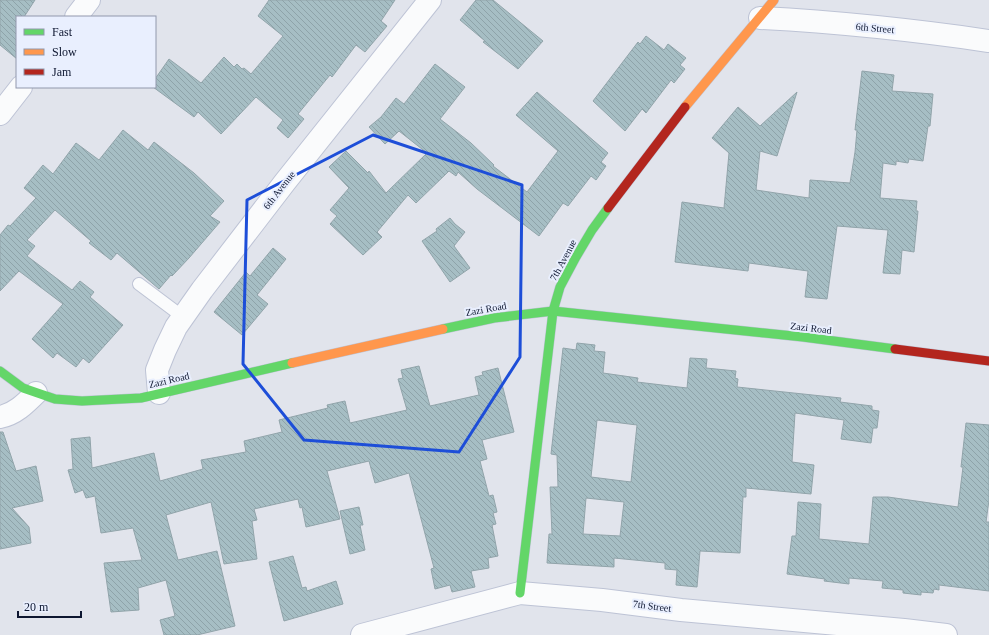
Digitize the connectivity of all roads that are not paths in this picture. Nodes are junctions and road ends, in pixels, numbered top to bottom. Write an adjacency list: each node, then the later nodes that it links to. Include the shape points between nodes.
1 (89, 0): 4 (street)
2 (430, 0): 11 (street, 6th Avenue, via 280,188)
3 (774, 0): 5 (street, 7th Avenue)
4 (77, 16)
5 (760, 18): 6 (street, 6th Street); 10 (street, 7th Avenue, via 672,123 592,230 560,287)
6 (989, 40)
7 (20, 88): 8 (street)
8 (0, 114)
9 (139, 284): 11 (lane)
10 (553, 311): 12 (street, Zazi Road, via 803,337); 15 (street, Zazi Road, via 494,318 402,337); 17 (street, 7th Avenue)
11 (182, 317): 15 (street, 6th Avenue, via 157,370)
12 (989, 361)
13 (0, 370): 14 (street, Zazi Road, via 23,388)
14 (36, 393): 15 (street, Zazi Road, via 55,399 82,401 134,398); 16 (street, via 23,406 9,415)
15 (159, 393)
16 (0, 417)
17 (520, 593): 18 (street, 7th Street); 19 (street, 7th Street)
18 (362, 635)
19 (946, 635)

